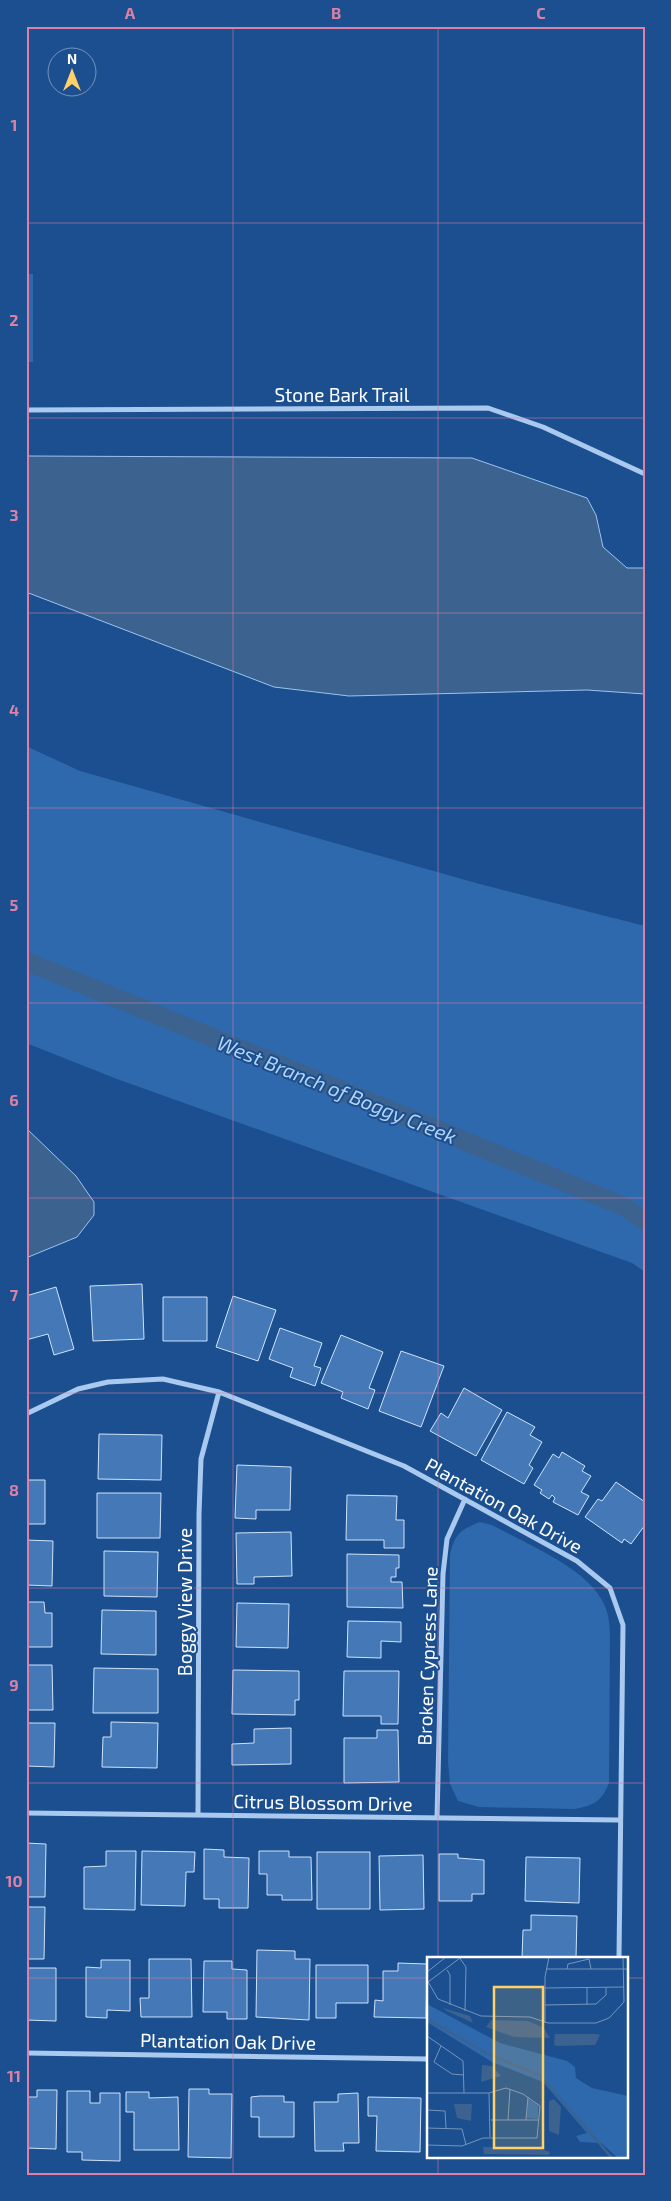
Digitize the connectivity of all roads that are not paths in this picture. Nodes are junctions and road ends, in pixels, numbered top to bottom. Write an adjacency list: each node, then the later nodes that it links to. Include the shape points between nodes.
1 (26, 410): 2 (street, Stone Bark Trail, via 488,408 543,427)
2 (645, 474)
3 (219, 1392): 4 (street, Plantation Oak Drive, via 163,1379 108,1382 78,1389); 5 (street, Plantation Oak Drive, via 404,1466); 7 (street, Boggy View Drive, via 201,1459)
4 (26, 1414)
5 (465, 1499): 8 (street, Broken Cypress Lane, via 447,1539 443,1574); 9 (street, Plantation Oak Drive, via 577,1561 610,1588 623,1625)
6 (26, 1813): 7 (street, Citrus Blossom Drive)
7 (198, 1815): 8 (street, Citrus Blossom Drive)
8 (437, 1818): 9 (street, Citrus Blossom Drive)
9 (620, 1820): 10 (street, Plantation Oak Drive)
10 (619, 1957)
11 (26, 2053): 12 (street, Plantation Oak Drive)
12 (427, 2058)

